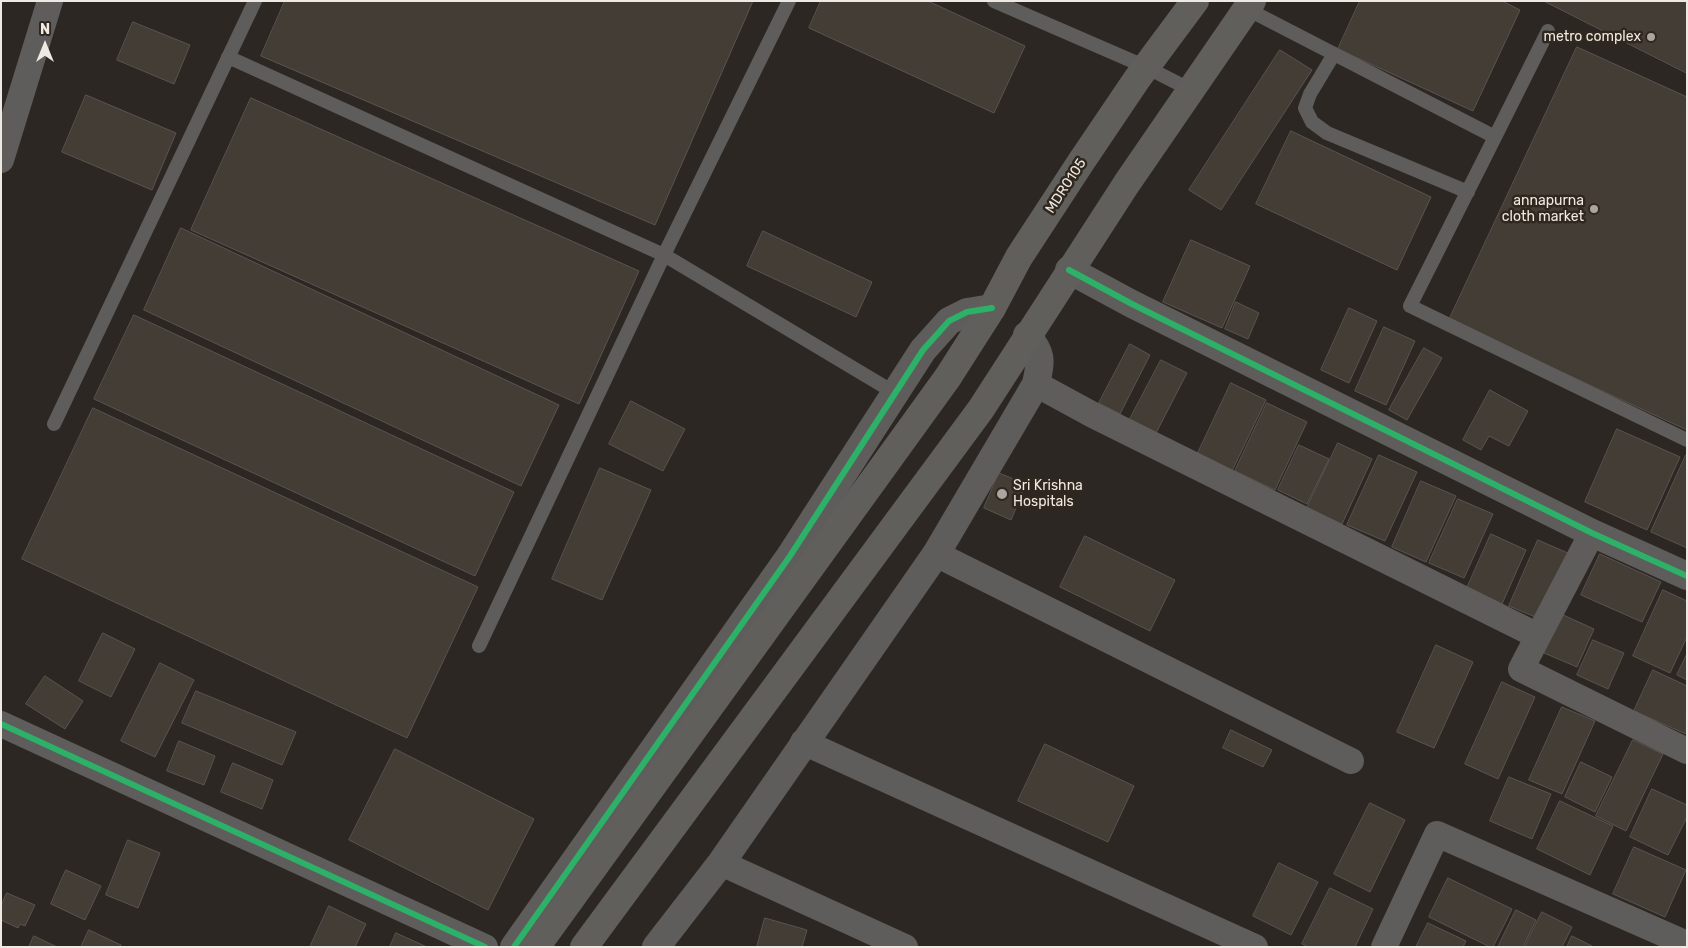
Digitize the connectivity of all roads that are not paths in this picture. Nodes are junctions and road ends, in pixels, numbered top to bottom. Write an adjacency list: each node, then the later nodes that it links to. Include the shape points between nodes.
1 (50, 1): 13 (street)
2 (255, 1): 9 (lane)
3 (789, 1): 15 (lane)
4 (994, 1): 10 (lane)
5 (1195, 1): 10 (main road, MDR0105)
6 (1249, 5): 8 (lane); 11 (main road)
7 (1548, 32): 12 (lane)
8 (1334, 54): 12 (lane); 14 (lane, via 1305,108 1312,122 1327,133)
9 (228, 57): 15 (lane); 21 (lane)
10 (1146, 67): 11 (lane); 17 (main road, MDR0105, via 1019,257)
11 (1191, 90): 16 (main road)
12 (1495, 137): 14 (lane)
13 (1, 160)
14 (1468, 192): 22 (lane, via 1410,306)
15 (664, 255): 20 (lane); 27 (lane)
16 (1069, 270): 18 (main road); 23 (street)
17 (992, 308): 20 (street, via 968,312 949,321 923,350); 37 (main road, MDR0105, via 948,377)
18 (1027, 335): 19 (street, via 1038,350 1040,364); 38 (main road, via 981,409)
19 (1036, 384): 24 (street); 26 (street)
20 (895, 393): 36 (street, via 790,556)
21 (54, 424)
22 (1687, 440)
23 (1592, 533): 25 (street); 26 (street)
24 (936, 554): 29 (street); 31 (street)
25 (1687, 576)
26 (1538, 636): 30 (street, via 1521,669)
27 (479, 646)
28 (1, 724): 35 (street)
29 (803, 742): 32 (street); 40 (street)
30 (1687, 751)
31 (1351, 761)
32 (721, 863): 34 (street); 39 (street)
33 (1687, 944): 41 (street, via 1437,834)
34 (661, 946)
35 (485, 947)
36 (514, 947)
37 (536, 947)
38 (584, 947)
39 (905, 947)
40 (1255, 947)
41 (1384, 947)

